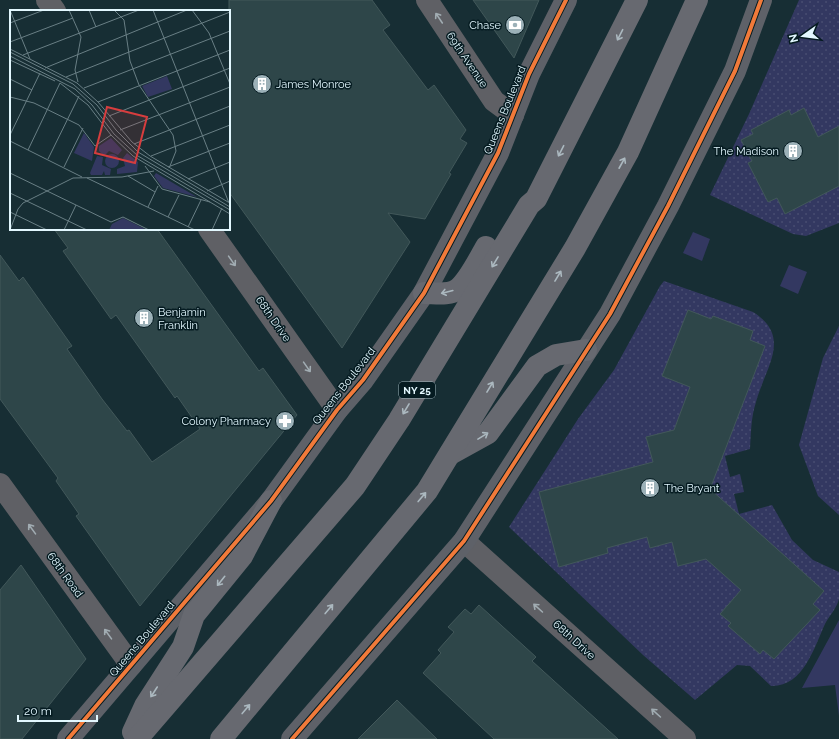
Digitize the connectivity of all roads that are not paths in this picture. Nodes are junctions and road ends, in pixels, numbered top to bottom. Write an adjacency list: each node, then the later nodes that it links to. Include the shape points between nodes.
1 (47, 0): 7 (street)
2 (426, 0): 8 (street, 69th Avenue, one-way to 2, via 494,101)
3 (566, 0): 8 (street, Queens Boulevard, via 529,74)
4 (637, 0): 9 (main road, NY 25, one-way to 9, via 555,163 536,199)
5 (696, 0): 14 (main road, one-way to 5, via 575,248 628,152)
6 (761, 0): 12 (street, via 735,70 668,206 617,302)
7 (54, 10)
8 (513, 115): 11 (street, Queens Boulevard, via 498,153)
9 (529, 205): 11 (main road, one-way to 11, via 497,230 458,289 444,294); 21 (main road, NY 25, one-way to 21, via 399,420 355,486)
10 (210, 230): 13 (street, 68th Drive, one-way to 13)
11 (424, 293): 13 (street, Queens Boulevard, via 363,380)
12 (586, 350): 14 (main road, one-way to 12, via 488,433 537,366 556,355); 17 (street)
13 (337, 410): 16 (street, Queens Boulevard)
14 (449, 455): 22 (main road, one-way to 14, via 427,491)
15 (0, 484): 18 (street, 68th Road, one-way to 15)
16 (271, 501): 18 (street, Queens Boulevard); 20 (main road, one-way to 20, via 242,556 194,615 183,647 145,706)
17 (464, 541): 23 (street); 24 (street, 68th Drive, one-way to 17)
18 (131, 665): 19 (street, Queens Boulevard)
19 (68, 739)
20 (130, 739)
21 (137, 739)
22 (221, 739)
23 (292, 739)
24 (685, 739)

